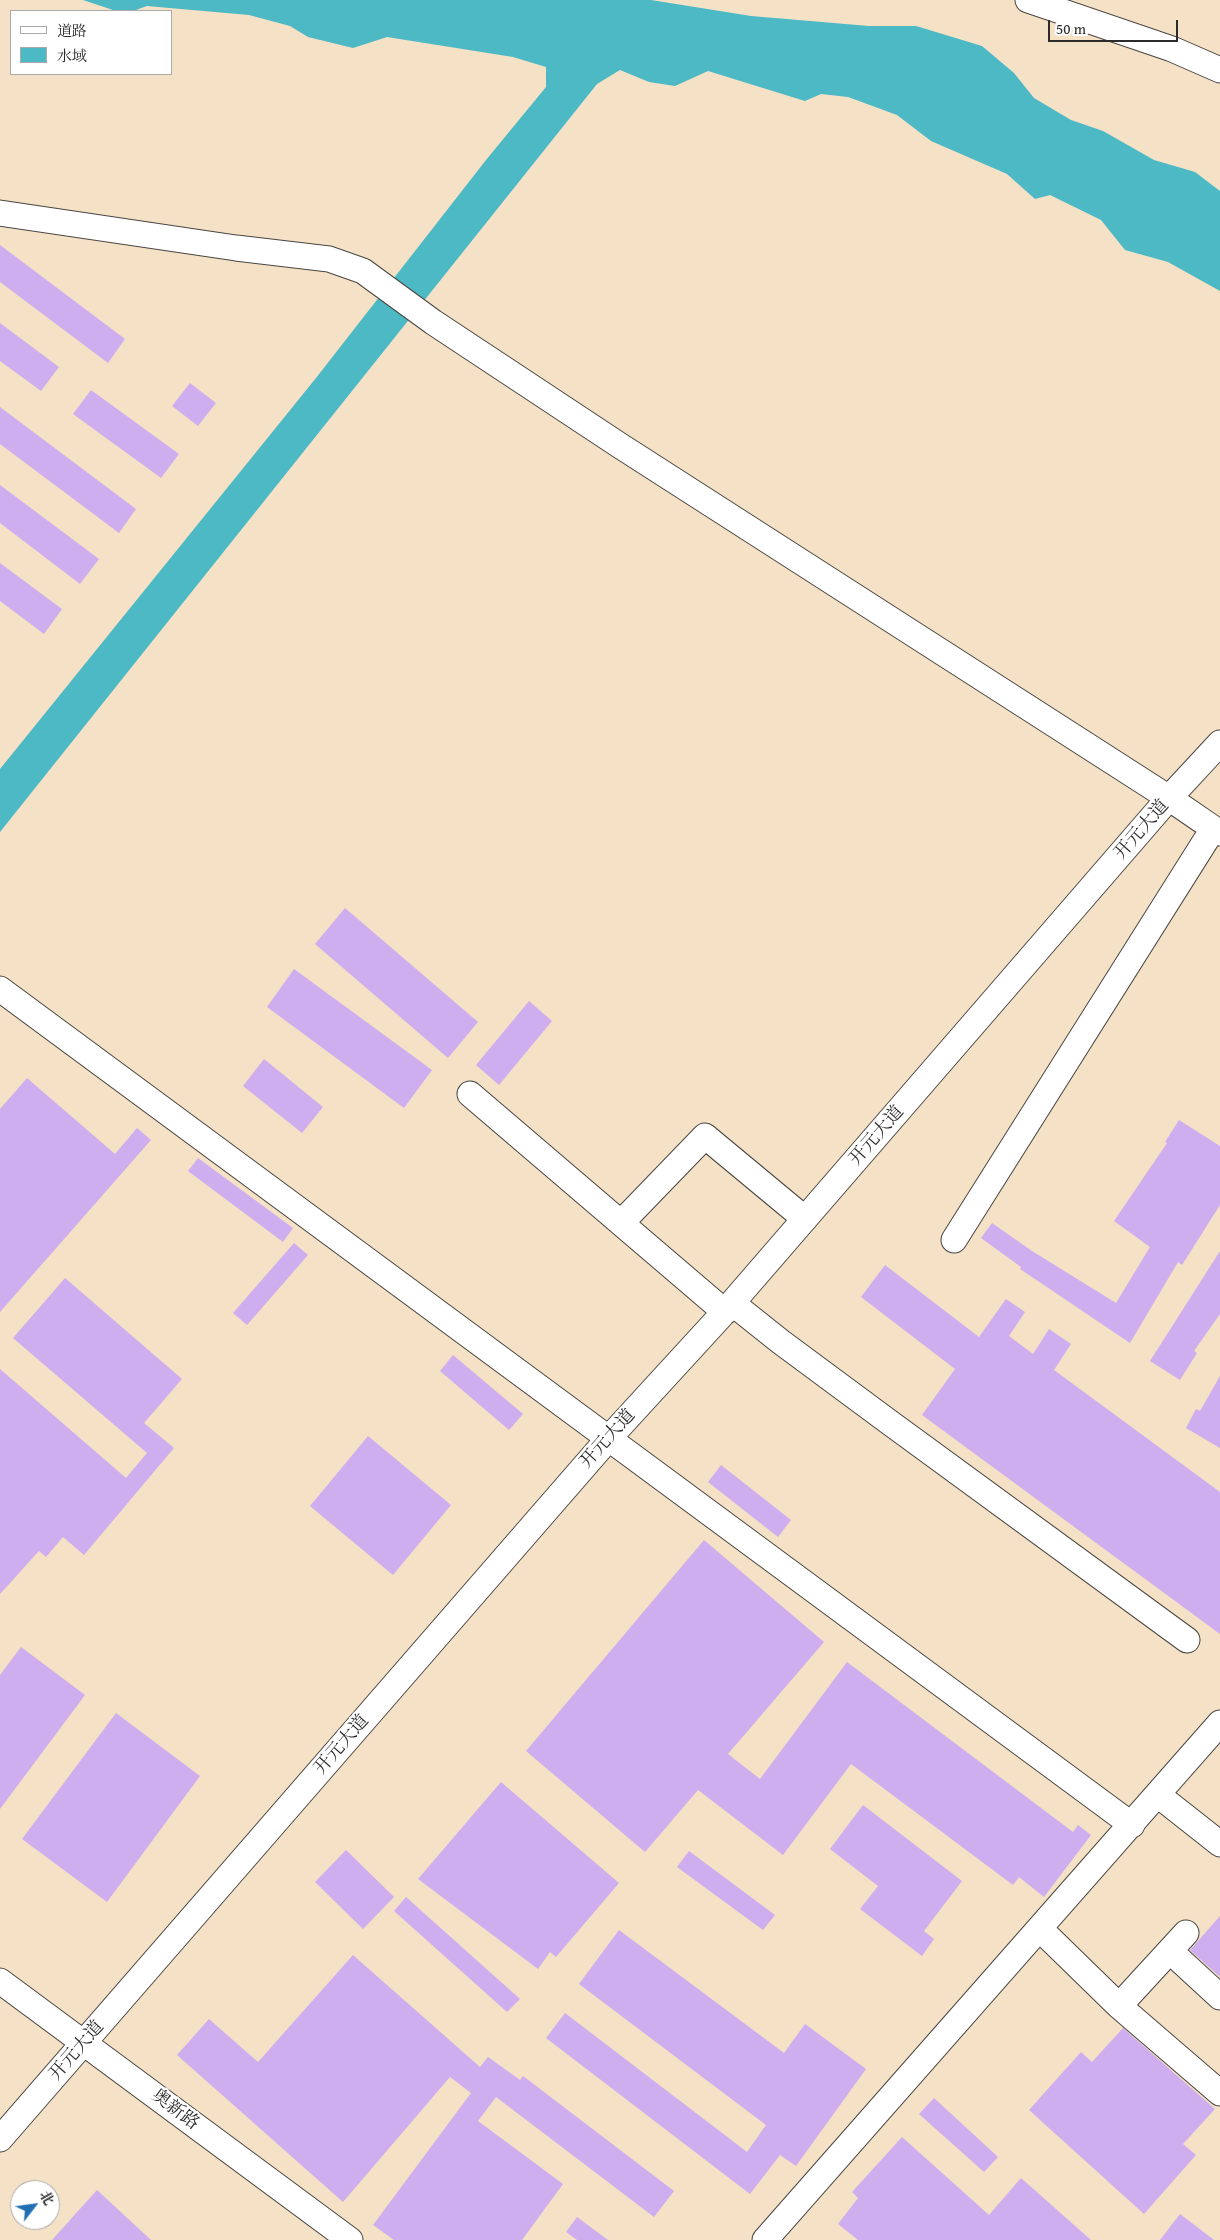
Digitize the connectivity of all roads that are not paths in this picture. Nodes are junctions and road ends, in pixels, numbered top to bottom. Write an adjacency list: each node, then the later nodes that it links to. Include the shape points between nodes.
1 (1028, 0): 2 (street, via 1172,49)
2 (1220, 70)
3 (0, 213): 5 (street, via 329,259 363,271 433,322 711,504)
4 (1220, 743): 5 (street, 开元大道)
5 (1169, 798): 6 (street); 9 (street, 开元大道)
6 (1216, 831): 11 (street)
7 (0, 989): 13 (street)
8 (470, 1094): 10 (street)
9 (805, 1219): 10 (street, via 704,1136); 12 (street, 开元大道)
10 (621, 1223): 12 (street)
11 (954, 1240)
12 (729, 1307): 13 (street, 开元大道); 14 (street)
13 (609, 1438): 17 (street); 24 (street, 开元大道)
14 (1187, 1640)
15 (1220, 1723): 16 (street)
16 (1158, 1795): 17 (street); 18 (street)
17 (1132, 1824): 19 (street)
18 (1220, 1844)
19 (1040, 1929): 22 (street); 26 (street)
20 (0, 1981): 25 (street, 奥新路)
21 (1220, 1997): 22 (street, via 1178,1942)
22 (1119, 2006): 23 (street)
23 (1220, 2093)
24 (0, 2139)
25 (350, 2240)
26 (765, 2240)

